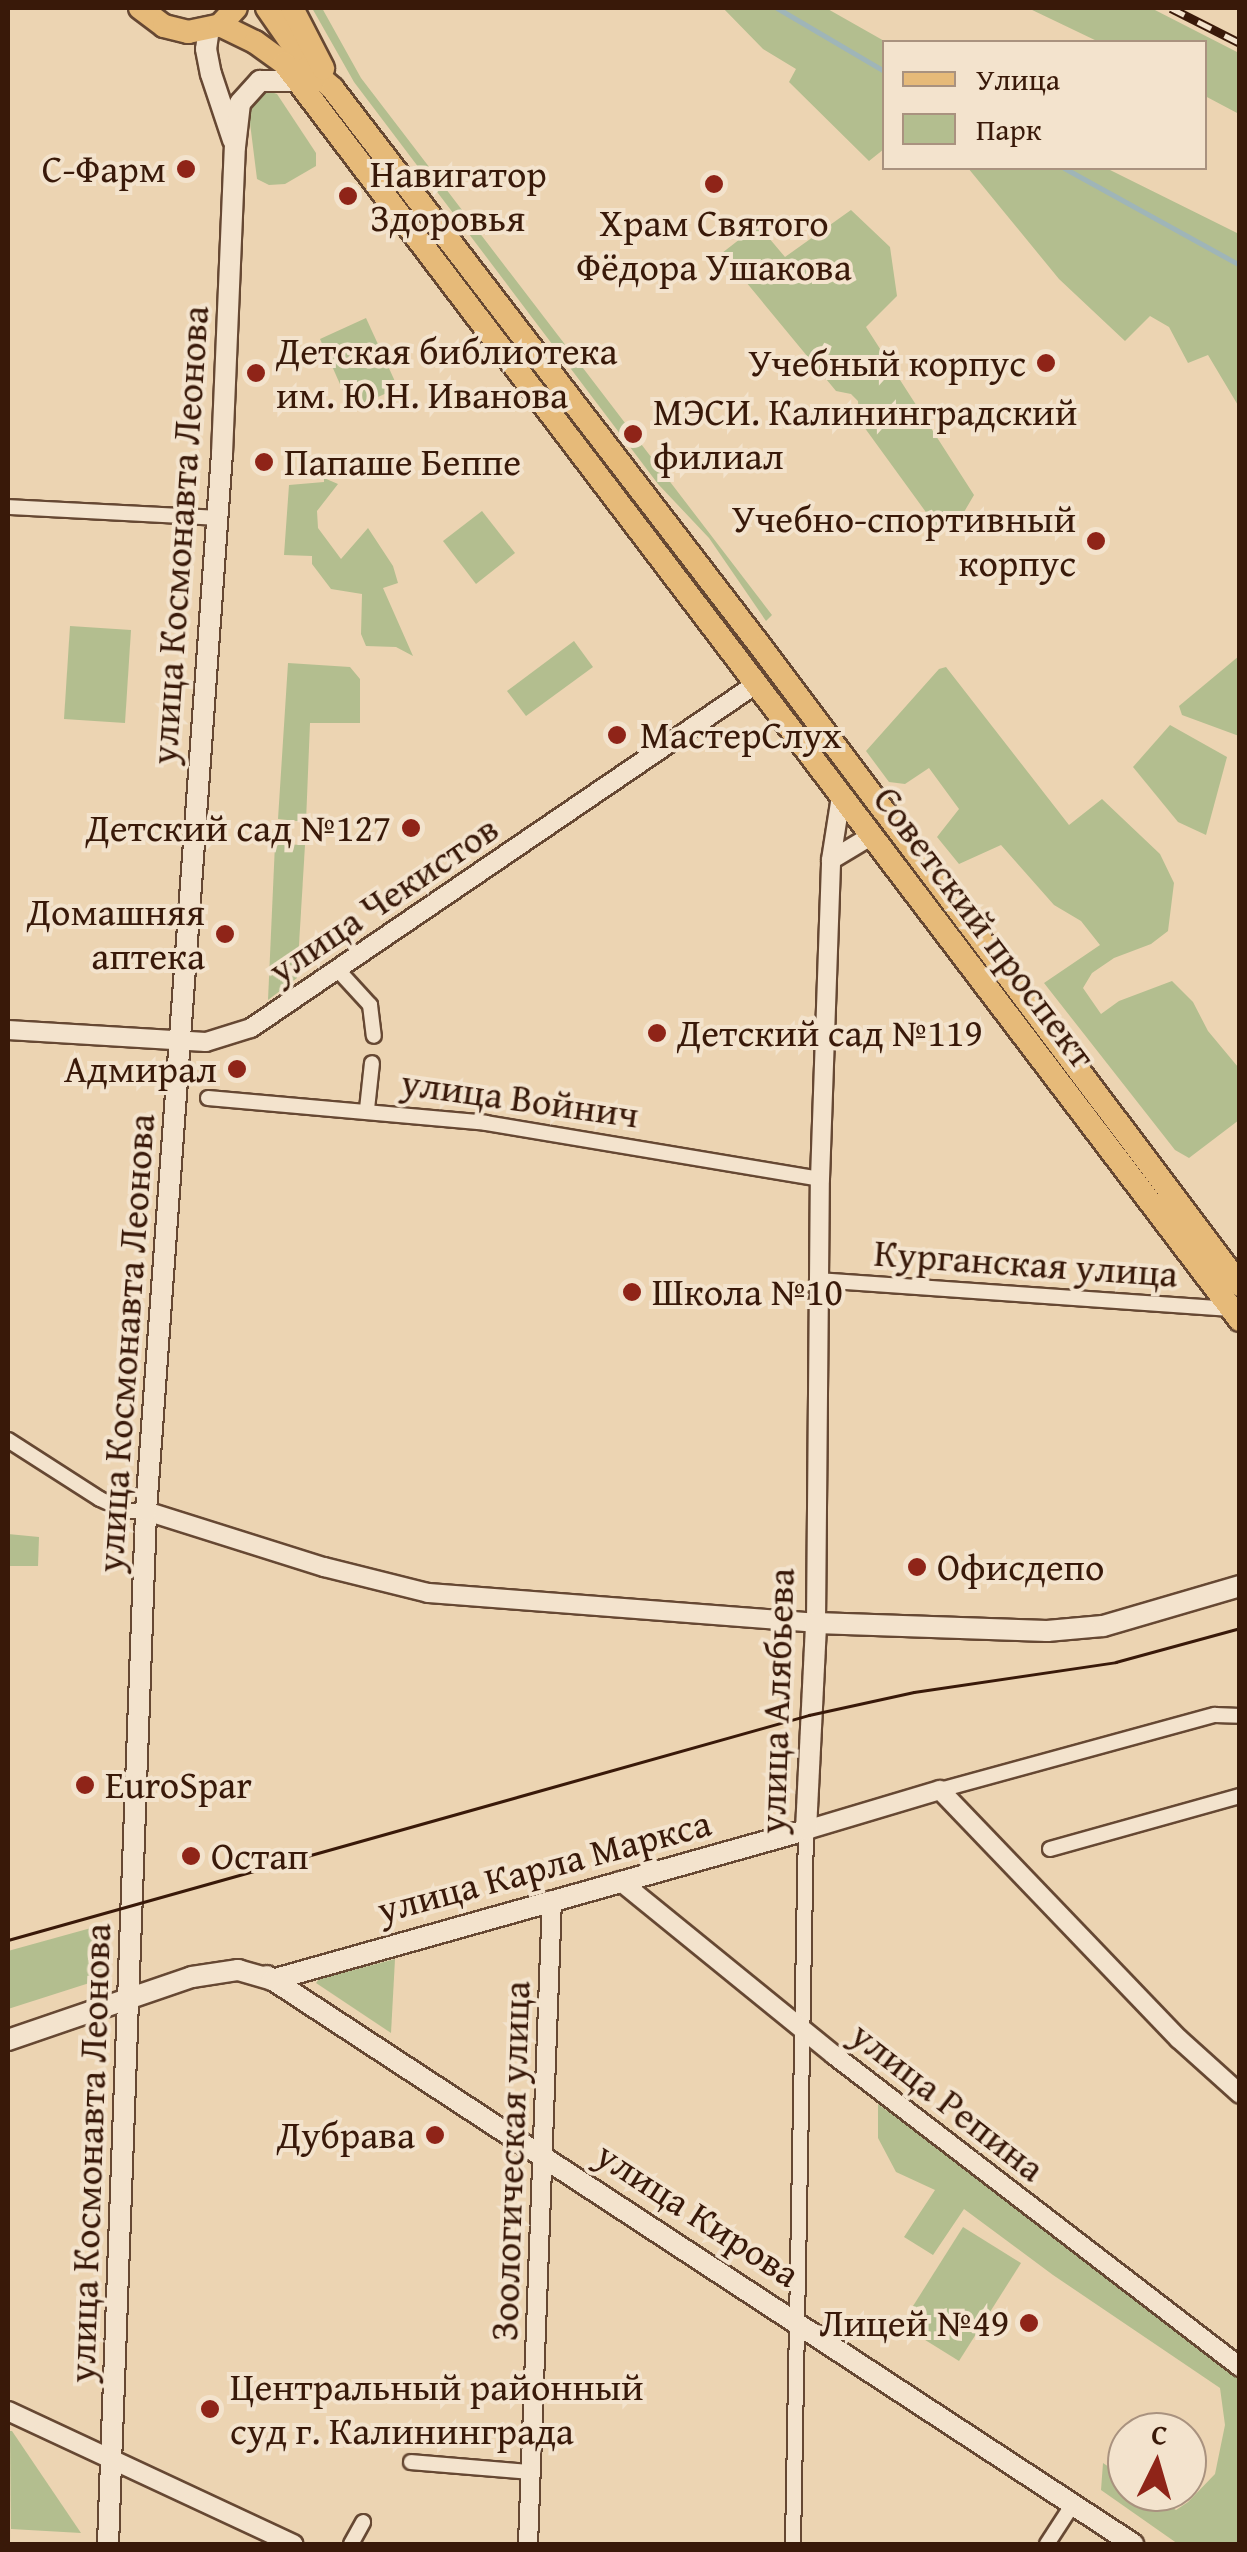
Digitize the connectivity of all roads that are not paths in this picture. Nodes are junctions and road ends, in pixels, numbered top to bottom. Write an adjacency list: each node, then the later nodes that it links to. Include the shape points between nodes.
1 (140, 8): 5 (main road, via 164,26 188,32)
2 (236, 8): 5 (main road)
3 (267, 8): 7 (main road, Советский проспект, via 308,67)
4 (292, 8): 7 (main road, Советский проспект)
5 (215, 26): 6 (main road, Советский проспект, via 267,48); 8 (main road, улица Космонавта Леонова, via 206,49)
6 (297, 80): 8 (main road, улица Космонавта Леонова, via 260,82 240,103); 11 (main road, Советский проспект)
7 (333, 89): 24 (main road, Советский проспект)
8 (236, 147): 10 (main road, улица Космонавта Леонова)
9 (8, 508): 10 (street)
10 (218, 518): 18 (main road, улица Космонавта Леонова)
11 (756, 684): 12 (main road, Советский проспект); 15 (street, улица Чекистов)
12 (841, 796): 13 (main road, Советский проспект); 14 (street, улица Алябьева)
13 (871, 836): 14 (street); 25 (main road, Советский проспект)
14 (832, 860): 22 (street, улица Алябьева)
15 (337, 970): 17 (street, via 370,1005); 18 (street, улица Чекистов, via 230,1037)
16 (8, 1030): 18 (street, улица Чекистов)
17 (374, 1036)
18 (180, 1041): 27 (main road, улица Космонавта Леонова)
19 (372, 1063): 21 (street)
20 (208, 1098): 21 (street, улица Войнич)
21 (367, 1109): 22 (street, улица Войнич, via 486,1122)
22 (820, 1179): 23 (street, улица Алябьева)
23 (817, 1280): 25 (street, Курганская улица); 29 (street, улица Алябьева)
24 (1240, 1285)
25 (1235, 1315)
26 (8, 1440): 27 (street, via 100,1499 126,1511)
27 (146, 1511): 29 (street, via 428,1594); 38 (main road, улица Космонавта Леонова)
28 (1240, 1586): 29 (main road, via 1103,1626 1047,1631)
29 (816, 1623): 33 (main road, улица Алябьева)
30 (1240, 1716): 31 (street, улица Карла Маркса, via 1215,1715)
31 (940, 1790): 33 (street, улица Карла Маркса); 42 (street)
32 (1240, 1796): 34 (street)
33 (806, 1830): 35 (main road, улица Карла Маркса); 40 (street, улица Алябьева)
34 (1050, 1848)
35 (620, 1881): 36 (main road, улица Карла Маркса); 40 (street, улица Репина)
36 (552, 1900): 37 (main road, улица Карла Маркса); 43 (street, Зоологическая улица)
37 (272, 1980): 38 (main road, улица Карла Маркса, via 238,1970); 43 (main road, улица Кирова)
38 (131, 1992): 39 (main road, улица Карла Маркса); 41 (main road, улица Карла Маркса); 47 (main road, улица Космонавта Леонова)
39 (8, 2027)
40 (802, 2029): 44 (street, улица Алябьева); 45 (street, улица Репина)
41 (8, 2040)
42 (1240, 2094)
43 (544, 2156): 44 (main road, улица Кирова); 49 (street, Зоологическая улица)
44 (798, 2321): 50 (main road, улица Кирова); 56 (street, улица Алябьева)
45 (1240, 2367)
46 (8, 2410): 47 (street)
47 (112, 2460): 52 (main road, улица Космонавта Леонова); 53 (street)
48 (411, 2462): 49 (street)
49 (531, 2472): 55 (street, Зоологическая улица)
50 (1073, 2504): 57 (street); 58 (main road, улица Кирова)
51 (363, 2522): 54 (street)
52 (108, 2544)
53 (293, 2544)
54 (351, 2544)
55 (528, 2544)
56 (793, 2544)
57 (1047, 2544)
58 (1132, 2544)

